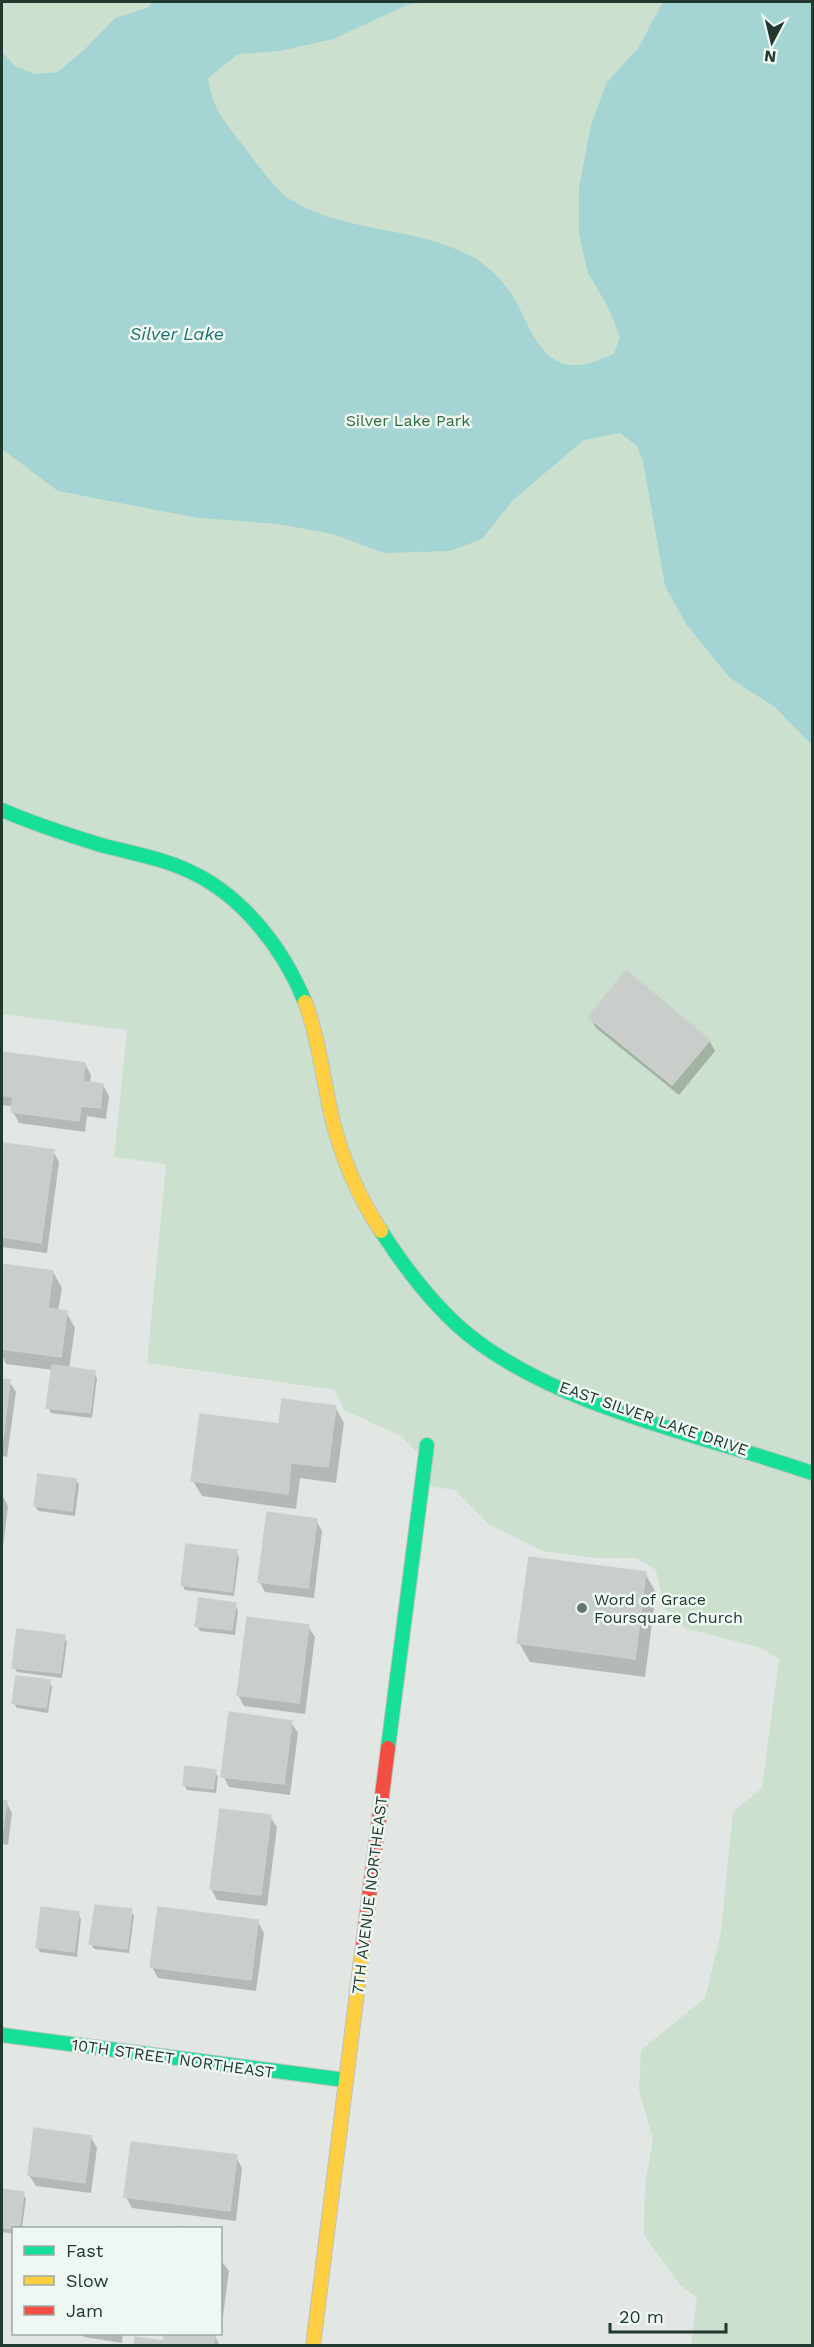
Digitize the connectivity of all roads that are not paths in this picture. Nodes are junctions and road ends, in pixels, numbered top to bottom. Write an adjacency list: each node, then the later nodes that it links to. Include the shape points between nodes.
1 (2, 810): 3 (street, EAST SILVER LAKE DRIVE, via 60,832 155,857 197,874 231,897 256,922 302,991 339,1144 354,1185 379,1230 447,1314 480,1343 580,1396)
2 (427, 1445): 5 (street, 7TH AVENUE NORTHEAST)
3 (813, 1473)
4 (2, 2035): 5 (street, 10TH STREET NORTHEAST)
5 (345, 2080): 6 (street, 7TH AVENUE NORTHEAST)
6 (313, 2346)

